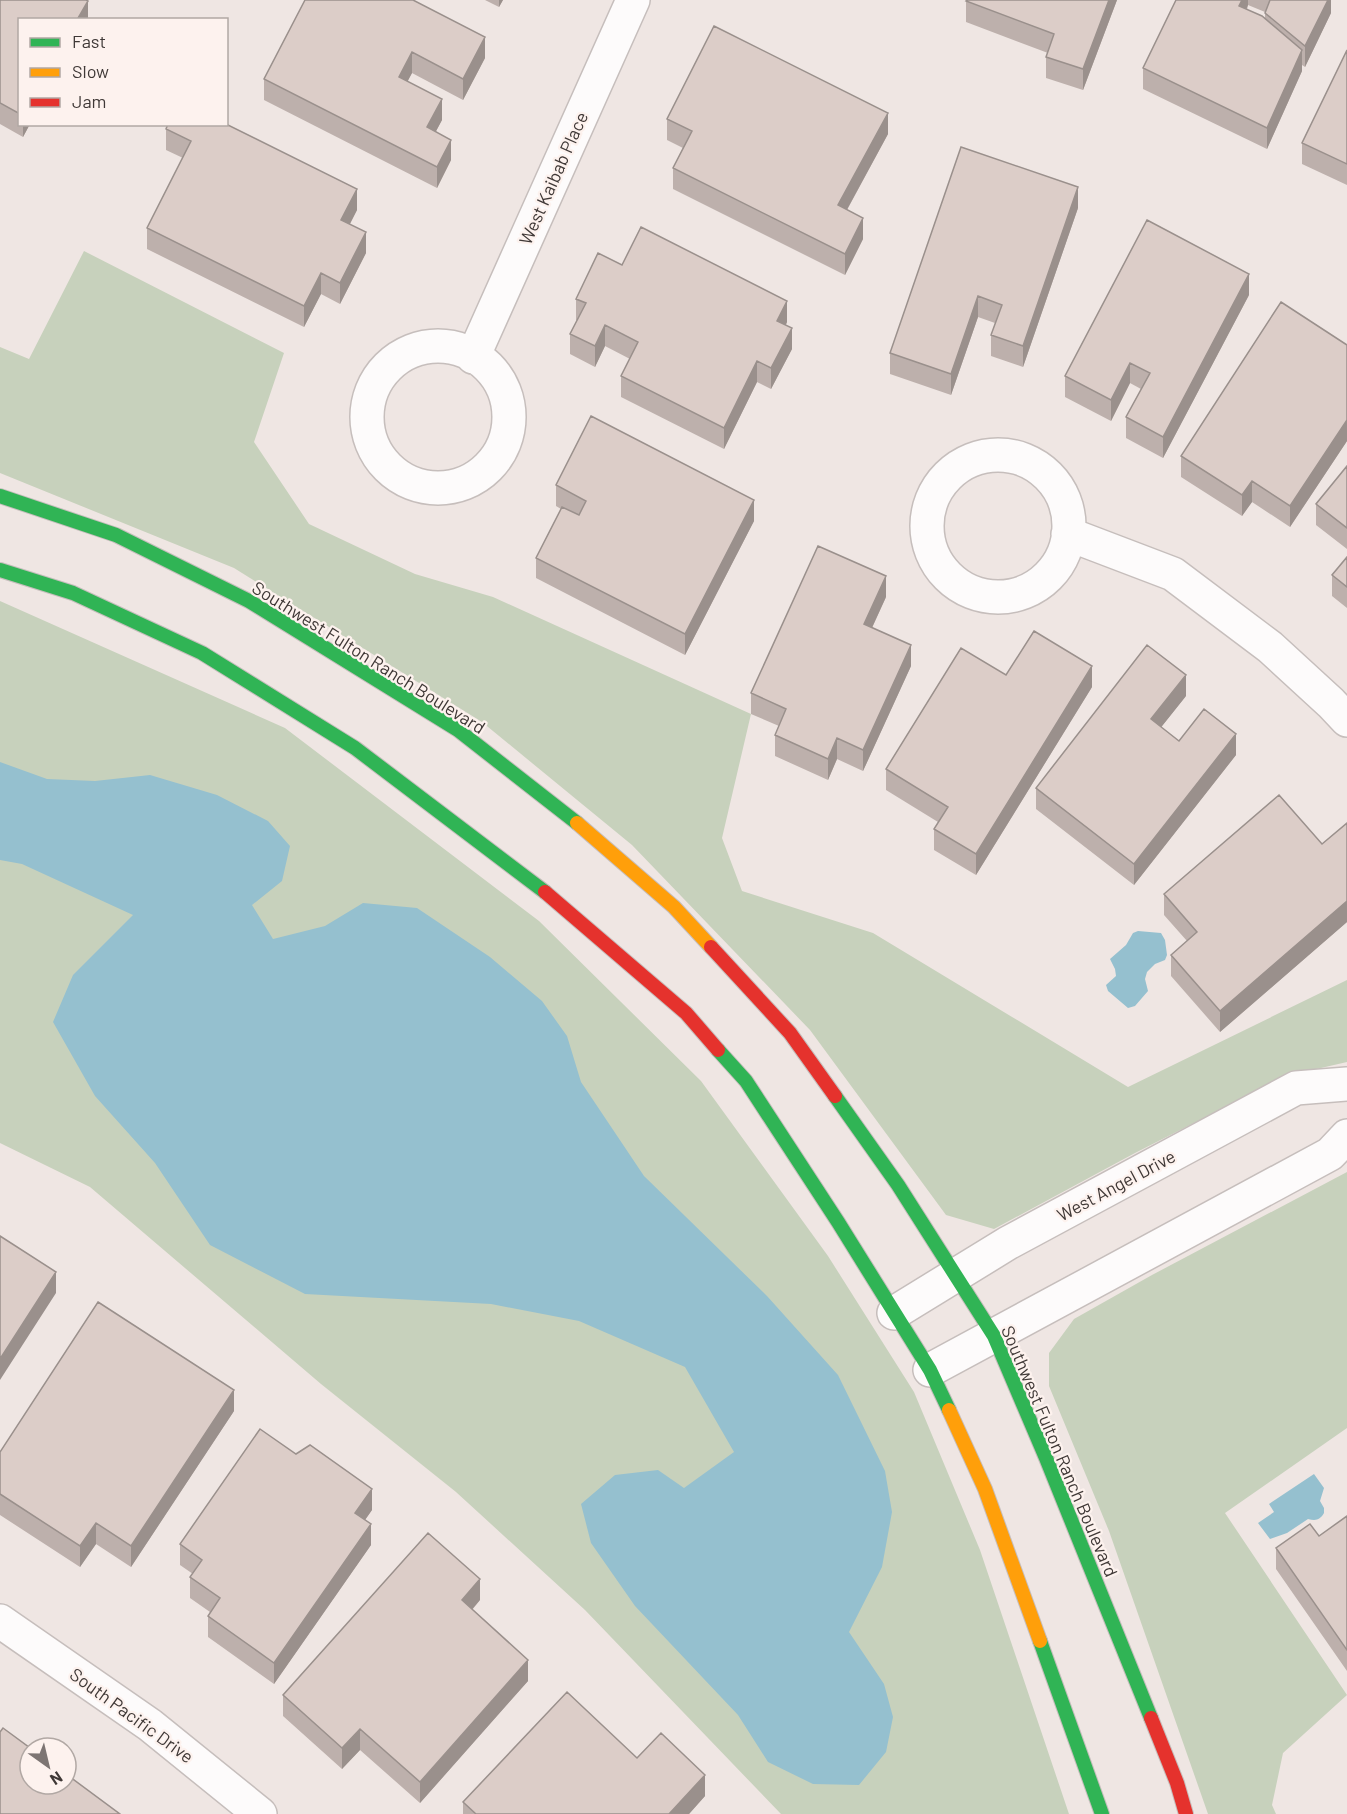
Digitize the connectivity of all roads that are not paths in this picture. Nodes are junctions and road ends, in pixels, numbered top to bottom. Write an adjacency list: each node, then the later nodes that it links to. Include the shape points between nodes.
1 (633, 0): 2 (street, West Kaibab Place)
2 (473, 357): 2 (street, via 460,349 436,346 412,351 391,364 375,383 367,406 368,431 376,454 393,472 414,484 439,488 460,485 480,474 495,459 506,440 506,397 497,376)
3 (0, 496): 9 (street, Southwest Fulton Ranch Boulevard, via 116,535 249,602 458,730 582,827 674,907 790,1033 898,1185)
4 (1068, 534): 4 (street, via 1066,505 1057,485 1042,470 1020,458 996,454 972,459 951,472 935,492 927,515 928,539 936,562 953,581 974,593 1020,593 1039,583 1055,568); 6 (street, via 1173,574 1270,647)
5 (0, 570): 10 (street, via 74,593 201,653 355,748 540,887 686,1013 746,1081)
6 (1347, 720)
7 (1347, 1084): 9 (street, West Angel Drive, via 1296,1088)
8 (1347, 1137): 11 (street, via 1330,1154)
9 (955, 1274): 10 (street, West Angel Drive); 11 (street, Southwest Fulton Ranch Boulevard)
10 (894, 1313): 12 (street)
11 (993, 1336): 12 (street); 16 (street, Southwest Fulton Ranch Boulevard, via 1046,1458)
12 (930, 1370): 15 (street, via 986,1489)
13 (0, 1621): 14 (street, South Pacific Drive, via 150,1725)
14 (260, 1814)
15 (1102, 1814)
16 (1186, 1814)

